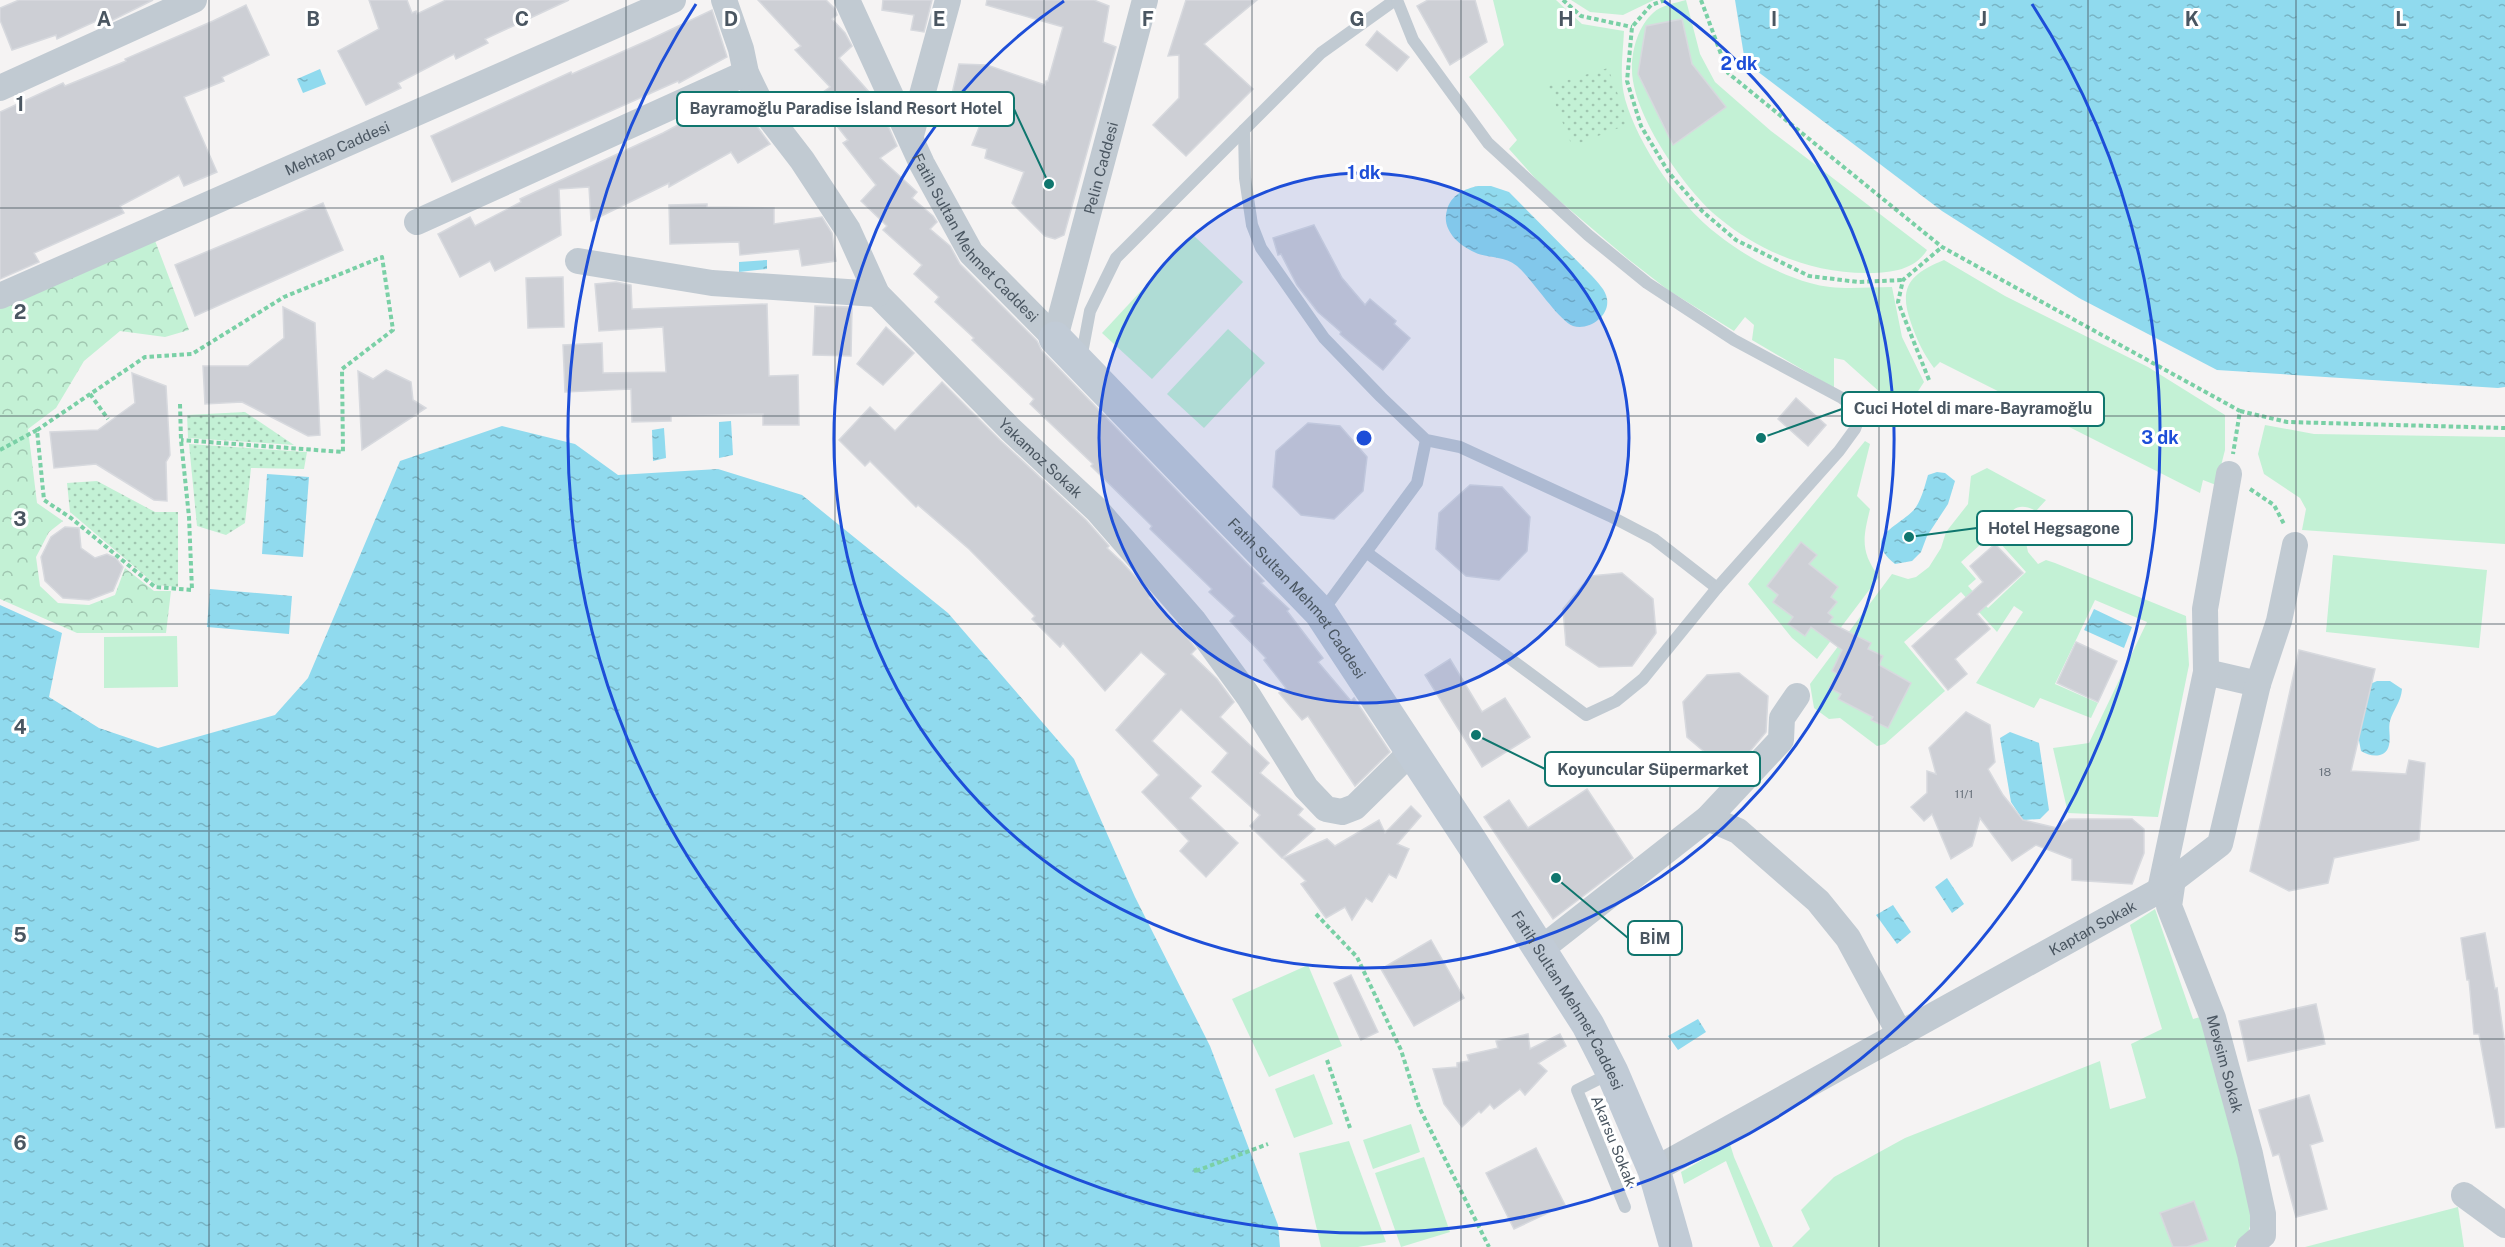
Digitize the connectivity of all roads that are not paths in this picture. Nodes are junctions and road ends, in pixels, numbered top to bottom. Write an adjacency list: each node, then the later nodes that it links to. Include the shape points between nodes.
1 (194, 0): 10 (street)
2 (673, 0): 8 (street, Mehtap Caddesi)
3 (724, 0): 9 (street, Yakamoz Sokak)
4 (847, 0): 12 (street, Fatih Sultan Mehmet Caddesi)
5 (948, 0): 12 (street)
6 (1144, 0): 17 (street, Pelin Caddesi)
7 (1396, 0): 11 (lane, via 1322,53); 23 (lane, via 1413,40 1488,143 1588,235 1647,283 1734,340 1842,398 1859,418 1839,451)
8 (643, 6): 16 (street, Mehtap Caddesi)
9 (746, 73): 13 (street); 15 (street, Yakamoz Sokak, via 765,112 848,230)
10 (0, 88)
11 (1244, 130): 18 (lane, via 1116,258 1090,311); 19 (lane, via 1245,178 1252,225 1261,248 1324,338)
12 (911, 135): 17 (street, Fatih Sultan Mehmet Caddesi, via 935,190 971,253)
13 (417, 222)
14 (578, 261): 15 (street, via 712,284)
15 (877, 294): 28 (street, Yakamoz Sokak, via 1010,429 1097,510 1193,620 1249,697 1306,788 1326,809 1342,812 1355,807)
16 (0, 296)
17 (1055, 338): 18 (street, Fatih Sultan Mehmet Caddesi)
18 (1080, 364): 24 (street, Fatih Sultan Mehmet Caddesi)
19 (1426, 440): 22 (lane, via 1417,483); 23 (lane, via 1460,447 1610,516 1654,539)
20 (2229, 474): 25 (street, via 2205,609)
21 (2295, 545): 26 (street, Kaptan Sokak, via 2279,621)
22 (1366, 552): 23 (lane, via 1586,715 1616,701 1643,679); 24 (lane)
23 (1717, 588)
24 (1320, 612): 28 (street, Fatih Sultan Mehmet Caddesi)
25 (2206, 672): 26 (street); 30 (street)
26 (2258, 684): 30 (street, Kaptan Sokak, via 2220,844)
27 (1797, 696): 29 (street, via 1782,718 1781,740)
28 (1412, 751): 31 (street, Fatih Sultan Mehmet Caddesi)
29 (1708, 818): 31 (street); 32 (street, via 1738,831 1818,901 1848,938)
30 (2167, 884): 32 (street, Kaptan Sokak); 39 (street, Mevsim Sokak, via 2169,906 2213,1018 2264,1214 2263,1235)
31 (1541, 949): 33 (street, Fatih Sultan Mehmet Caddesi)
32 (1900, 1034): 34 (street, Kaptan Sokak)
33 (1612, 1072): 34 (street, Fatih Sultan Mehmet Caddesi); 36 (lane, Akarsu Sokak, via 1577,1090)
34 (1654, 1170): 38 (street, Fatih Sultan Mehmet Caddesi)
35 (2464, 1195): 37 (street)
36 (1625, 1207)
37 (2505, 1225)
38 (1676, 1247)
39 (2249, 1247)

